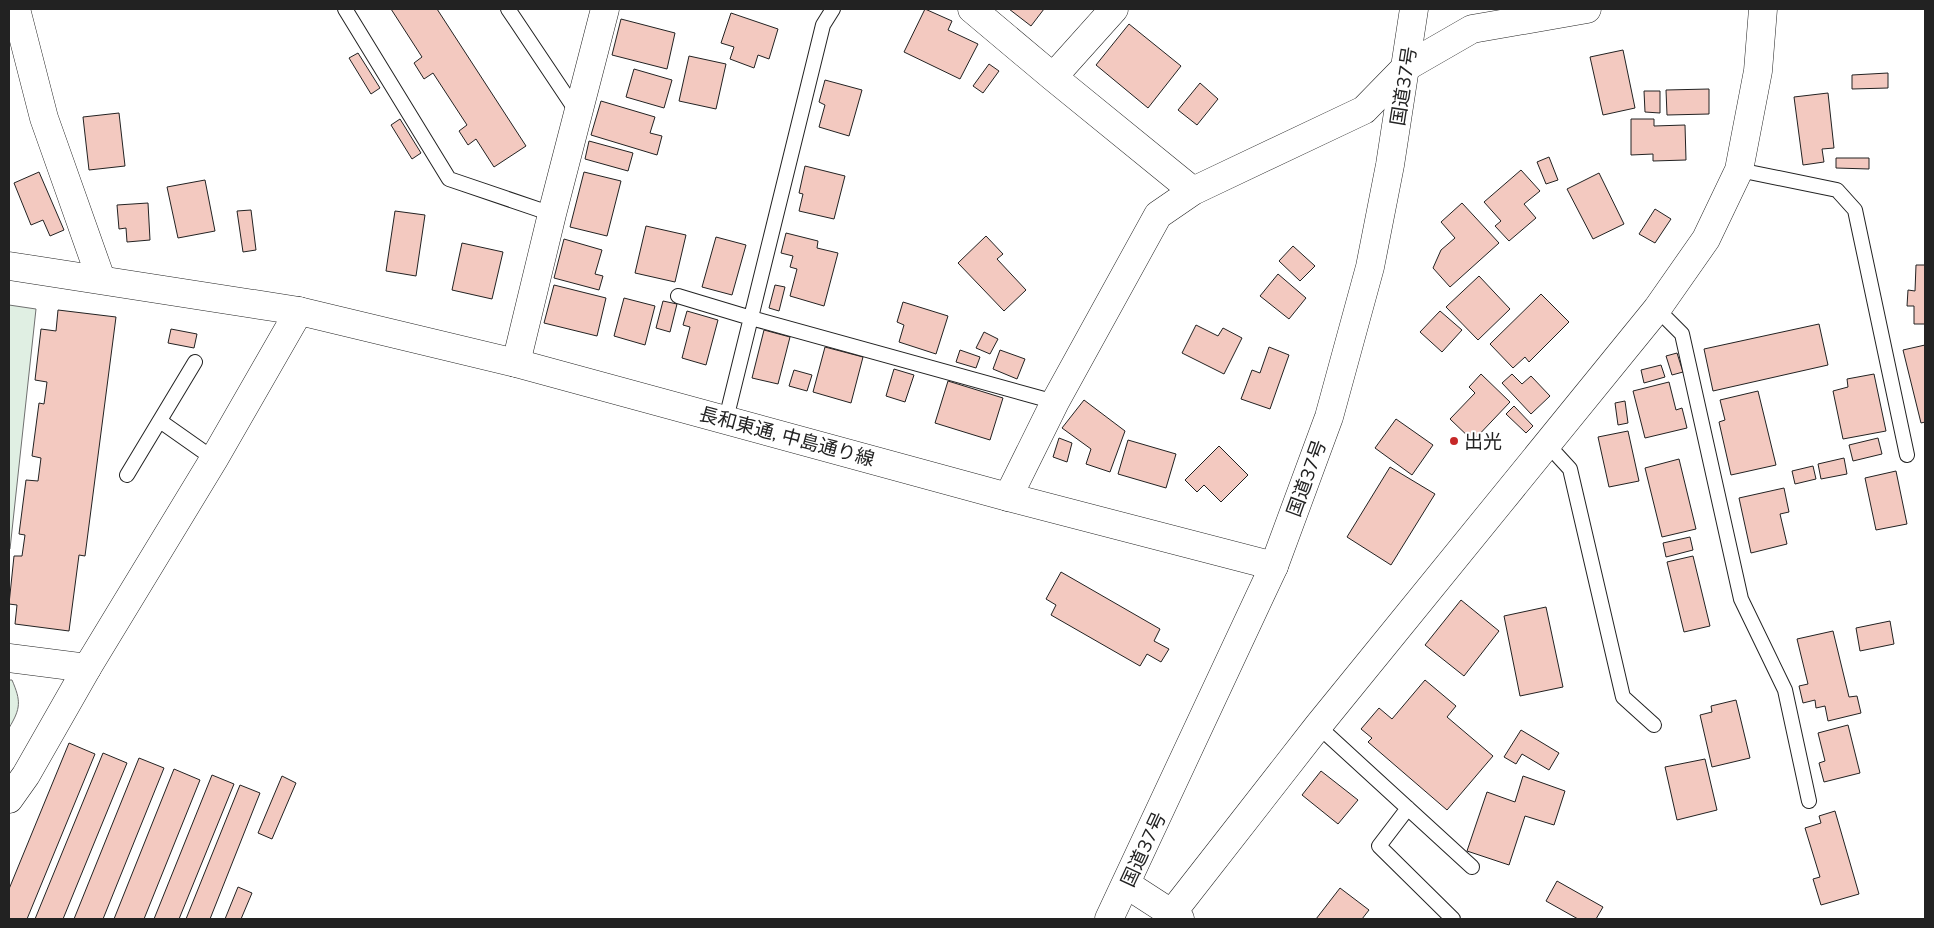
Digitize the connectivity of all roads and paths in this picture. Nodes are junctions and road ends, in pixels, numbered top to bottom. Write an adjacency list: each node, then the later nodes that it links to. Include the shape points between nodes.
1 (16, 9): 18 (main road, via 44,118)
2 (345, 9): 16 (lane, via 449,179)
3 (508, 9): 13 (lane)
4 (605, 9): 13 (main road)
5 (834, 9): 22 (lane, via 823,25)
6 (972, 9): 12 (main road)
7 (1114, 9): 12 (main road)
8 (1414, 9): 11 (main road, 国道37号)
9 (1587, 9): 11 (main road, via 1472,28)
10 (1763, 9): 14 (main road, via 1758,71)
11 (1406, 67): 15 (main road, via 1364,110); 33 (main road, 国道37号, via 1370,267 1329,417)
12 (1053, 77): 15 (main road)
13 (578, 113): 16 (main road)
14 (1738, 170): 20 (main road, via 1706,239); 29 (lane, via 1837,190 1855,210)
15 (1193, 190): 25 (main road, via 1158,215)
16 (552, 214): 24 (main road)
17 (9, 266): 18 (main road, 長和東通, 中島通り線)
18 (100, 280): 21 (main road, 長和東通, 中島通り線)
19 (678, 296): 22 (lane)
20 (1657, 309): 28 (main road); 39 (lane, via 1682,334 1741,599 1785,690)
21 (299, 311): 24 (main road, 長和東通, 中島通り線); 30 (main road)
22 (751, 318): 25 (lane); 26 (lane)
23 (195, 362): 27 (lane)
24 (516, 363): 26 (main road, 長和東通, 中島通り線)
25 (1055, 402): 32 (main road)
26 (726, 419): 32 (main road, 長和東通, 中島通り線)
27 (160, 420): 30 (lane); 31 (lane)
28 (1548, 445): 36 (lane, via 1570,469 1623,697); 37 (main road)
29 (1907, 455)
30 (214, 459): 35 (main road)
31 (127, 475)
32 (1008, 497): 33 (main road, 長和東通, 中島通り線)
33 (1274, 566): 42 (main road, 国道37号)
34 (9, 658): 35 (main road)
35 (87, 668): 38 (main road)
36 (1654, 725)
37 (1318, 726): 40 (lane); 43 (main road)
38 (9, 799)
39 (1809, 801)
40 (1408, 808): 41 (lane); 45 (lane, via 1379,846)
41 (1472, 867)
42 (1126, 884): 43 (main road); 44 (main road, 国道37号)
43 (1176, 916)
44 (1109, 919)
45 (1452, 919)

